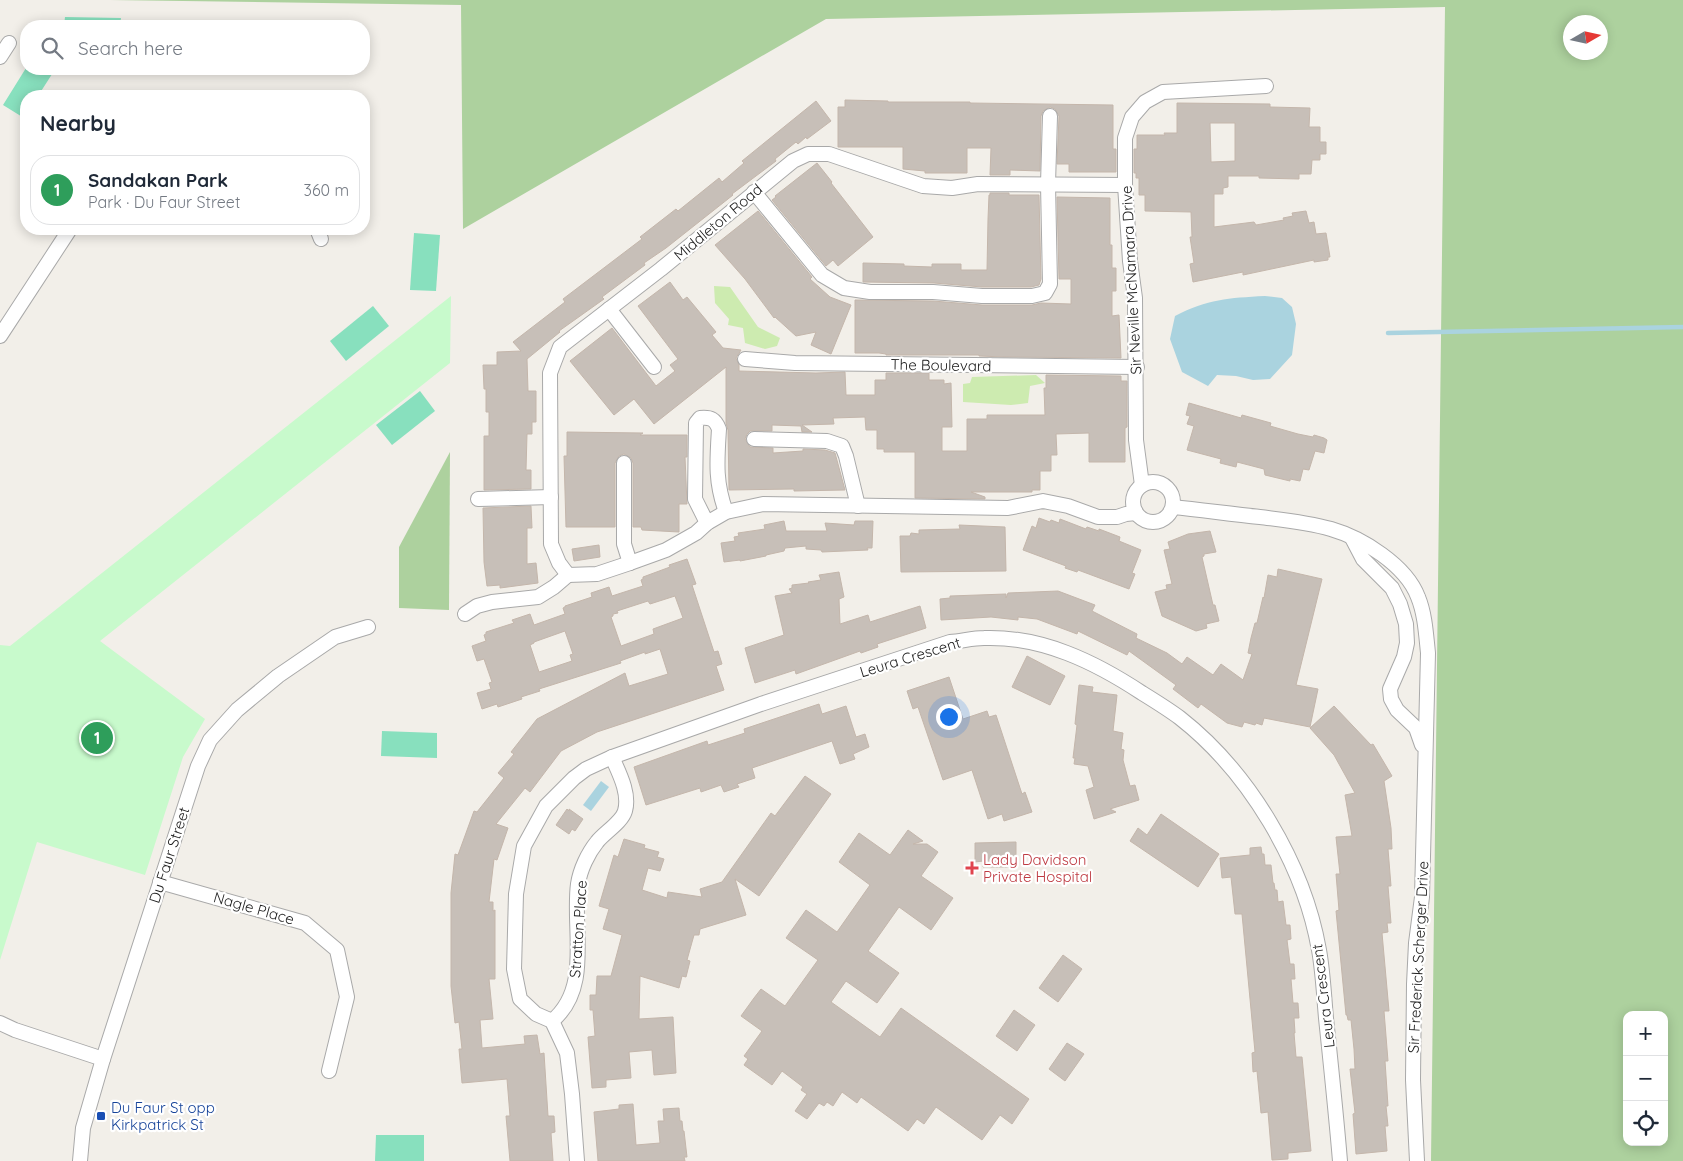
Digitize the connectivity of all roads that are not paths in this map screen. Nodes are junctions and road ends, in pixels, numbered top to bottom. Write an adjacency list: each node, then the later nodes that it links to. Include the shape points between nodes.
1 (9, 43): 2 (street)
2 (0, 57)
3 (1266, 86): 6 (street, Sir Neville McNamara Drive, via 1163,92 1145,102 1132,117 1124,138)
4 (1050, 116): 5 (street)
5 (1048, 184): 6 (street, Middleton Road); 7 (street, Middleton Road, via 923,186 829,154 808,154 793,161); 7 (street, via 1050,284 1045,293 1032,296 870,292 844,288 822,275)
6 (1125, 185): 14 (street, Sir Neville McNamara Drive, via 1135,298)
7 (754, 192): 9 (street, Middleton Road)
8 (66, 235): 10 (street)
9 (609, 309): 13 (street); 18 (street, Middleton Road, via 560,347 550,373)
10 (4, 321): 11 (street)
11 (0, 336)
12 (745, 359): 14 (street, The Boulevard, via 804,363)
13 (654, 366)
14 (1136, 367): 17 (street, Sir Neville McNamara Drive, via 1136,440)
15 (754, 439): 20 (street, via 827,441 842,446)
16 (624, 464): 26 (street, via 624,544)
17 (1142, 485): 21 (street, via 1158,482 1165,486 1173,498); 23 (street, via 1134,498)
18 (550, 497): 19 (street); 27 (street, Middleton Road, via 551,544)
19 (478, 499)
20 (858, 506): 22 (street, via 763,504); 23 (street, via 1008,508 1043,501 1098,517)
21 (1173, 506): 23 (street, via 1170,514 1157,522 1149,522); 25 (street, Sir Frederick Scherger Drive, via 1305,523)
22 (726, 512): 24 (street); 24 (street, via 718,480 719,429 709,417 700,418 696,423 695,499)
23 (1136, 513)
24 (707, 523): 26 (street, via 666,550)
25 (1352, 538): 30 (street, Sir Frederick Scherger Drive, via 1363,560 1392,588 1400,604 1407,643 1390,689 1391,699 1397,710 1416,728); 30 (street, Sir Frederick Scherger Drive, via 1403,571 1418,596 1425,620 1428,652)
26 (630, 563): 27 (street, via 597,574)
27 (568, 575): 28 (street, via 538,597 492,602)
28 (464, 614)
29 (368, 627): 32 (street, Du Faur Street, via 335,637 278,676 237,710 210,740 198,766)
30 (1425, 753): 40 (street, Sir Frederick Scherger Drive, via 1422,897 1414,984 1413,1080)
31 (612, 757): 33 (street, Stratton Place, via 626,797 624,813 596,842 578,882 574,990 561,1014); 33 (street, Leura Crescent, via 586,768 546,806 524,846 516,894 514,970 520,999 536,1014); 39 (street, Leura Crescent, via 950,642 983,638 1030,641 1104,669 1180,718 1232,768 1254,797 1291,861 1307,903 1319,950)
32 (160, 882): 35 (street, Du Faur Street); 36 (street, Nagle Place, via 305,923 337,950 347,997)
33 (552, 1021): 38 (street, via 567,1053)
34 (0, 1024): 35 (street)
35 (103, 1059): 37 (street, Du Faur Street, via 84,1128)
36 (329, 1071)
37 (80, 1161)
38 (576, 1161)
39 (1340, 1161)
40 (1417, 1161)

